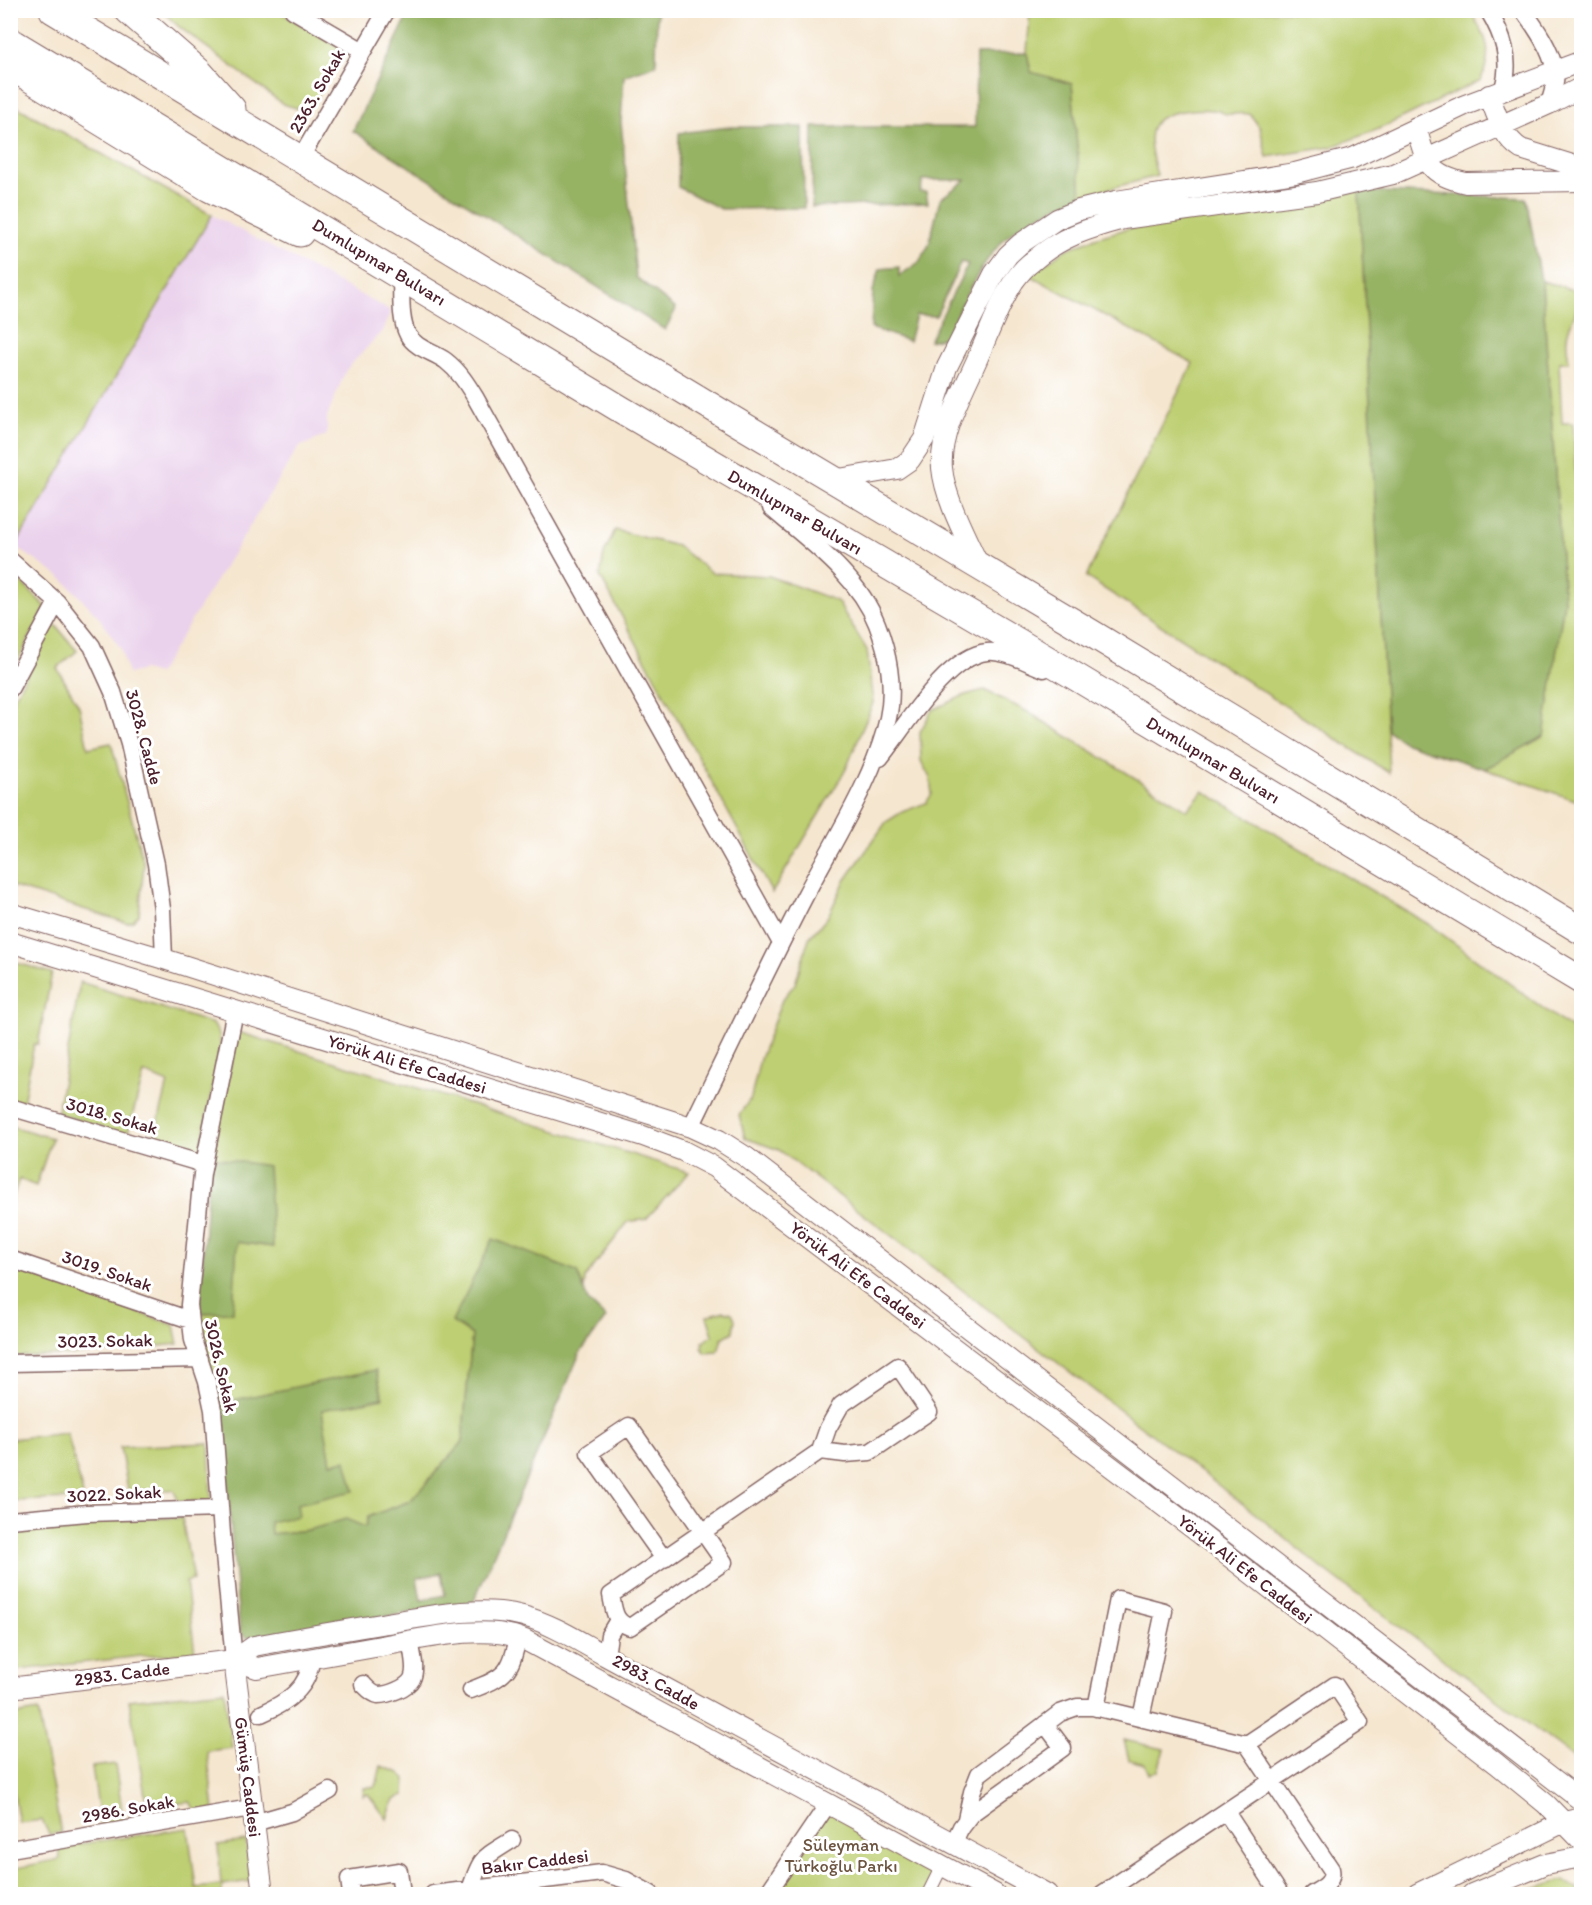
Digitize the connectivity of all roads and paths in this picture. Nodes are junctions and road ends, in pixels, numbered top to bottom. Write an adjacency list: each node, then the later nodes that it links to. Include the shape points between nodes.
1 (53, 10): 18 (highway)
2 (128, 10): 18 (highway, via 199,72)
3 (293, 10): 8 (street)
4 (387, 10): 8 (street, 2363. Sokak)
5 (1488, 10): 14 (street, via 1504,42 1508,69)
6 (1523, 10): 11 (street, via 1541,35)
7 (10, 41): 24 (highway, Dumlupınar Bulvarı)
8 (363, 51): 19 (street, 2363. Sokak)
9 (1581, 61): 11 (street)
10 (10, 66): 23 (highway)
11 (1555, 71): 14 (street); 15 (street)
12 (10, 86): 23 (highway, via 183,188)
13 (1581, 87): 15 (street)
14 (1496, 92): 16 (street); 17 (street)
15 (1550, 104): 16 (street)
16 (1501, 124): 20 (street); 21 (street, via 1512,143 1521,149)
17 (1416, 128): 20 (street); 26 (street, via 1329,165 1096,206 1037,231 1008,255 994,274 947,367 918,450 897,469)
18 (251, 130): 19 (highway)
19 (300, 159): 26 (highway)
20 (1425, 159): 22 (street, via 1441,176 1466,183); 28 (street, via 1393,174 1317,192 1092,227 1055,244 1031,262 1015,279 999,309 945,438 942,455 945,485)
21 (1581, 168)
22 (1581, 181)
23 (209, 188): 24 (highway, via 370,268)
24 (396, 272): 25 (highway, Dumlupınar Bulvarı); 36 (street, via 408,336 448,363 475,397)
25 (736, 477): 30 (highway, Dumlupınar Bulvarı); 32 (street, via 849,579 877,622 888,660 891,698)
26 (833, 480): 28 (highway)
27 (10, 560): 29 (street, 3028. Cadde)
28 (979, 566): 34 (highway)
29 (57, 602): 31 (street); 37 (street, 3028. Cadde, via 92,646 113,692 129,744 160,887)
30 (1088, 685): 32 (street, via 1001,653 986,652 969,658 945,674); 38 (highway, Dumlupınar Bulvarı)
31 (10, 689)
32 (874, 765): 36 (street)
33 (10, 913): 37 (street, Yörük Ali Efe Caddesi)
34 (1581, 931)
35 (10, 942): 39 (street, Yörük Ali Efe Caddesi)
36 (781, 943): 41 (street)
37 (164, 959): 41 (street, Yörük Ali Efe Caddesi)
38 (1581, 981)
39 (235, 1011): 42 (street, Yörük Ali Efe Caddesi); 43 (street, 3026. Sokak)
40 (10, 1107): 43 (street, 3018. Sokak)
41 (691, 1127): 42 (street); 70 (street, Yörük Ali Efe Caddesi, via 746,1157)
42 (683, 1151): 75 (street, Yörük Ali Efe Caddesi, via 728,1176)
43 (203, 1164): 45 (street, 3026. Sokak)
44 (10, 1259): 45 (street, 3019. Sokak)
45 (190, 1320): 46 (street, 3026. Sokak)
46 (200, 1359): 47 (street, 3023. Sokak); 49 (street, 3026. Sokak, via 213,1410)
47 (10, 1363)
48 (820, 1451): 48 (street, via 870,1452 929,1412 898,1366 840,1405); 51 (street)
49 (220, 1509): 50 (street, 3022. Sokak); 59 (street, 3026. Sokak)
50 (10, 1520)
51 (703, 1532): 52 (street); 52 (street, via 629,1426 590,1453); 54 (street, via 724,1563 633,1626)
52 (664, 1558): 54 (street, via 611,1595)
53 (498, 1612): 55 (street); 57 (street, 2983. Cadde, via 536,1620); 59 (street, 2983. Cadde, via 422,1617 254,1646)
54 (618, 1620): 57 (street, via 609,1635)
55 (509, 1635): 56 (street, 2983. Cadde, via 458,1635); 62 (street, via 513,1661 507,1670); 71 (street, 2983. Cadde)
56 (410, 1641): 58 (street, 2983. Cadde); 60 (street, via 413,1672 409,1682 379,1695)
57 (606, 1656): 78 (street, 2983. Cadde)
58 (311, 1658): 59 (street, 2983. Cadde, via 257,1668); 64 (street, via 308,1676 297,1692)
59 (234, 1660): 61 (street, 2983. Cadde); 73 (street, Gümüş Caddesi)
60 (363, 1684)
61 (10, 1688)
62 (471, 1690)
63 (1096, 1708): 65 (street); 65 (street, via 1118,1599 1164,1611); 66 (street, via 1068,1709)
64 (261, 1714)
65 (1141, 1718): 67 (street)
66 (1045, 1724): 74 (street, via 979,1774); 74 (street, via 1063,1748)
67 (1247, 1744): 68 (street); 68 (street, via 1335,1685 1360,1722)
68 (1273, 1781): 72 (street); 95 (street, via 1331,1869 1329,1883)
69 (330, 1791): 73 (street, 2986. Sokak, via 292,1812)
70 (1581, 1802)
71 (828, 1804): 81 (street, 2983. Cadde); 89 (street)
72 (1226, 1812): 93 (street); 94 (street)
73 (253, 1816): 79 (street, 2986. Sokak); 84 (street, Gümüş Caddesi)
74 (966, 1819): 78 (street)
75 (1573, 1820): 77 (street, Yörük Ali Efe Caddesi); 96 (street)
76 (512, 1840): 82 (street, via 483,1858)
77 (1581, 1841)
78 (953, 1844): 81 (street); 92 (street, 2983. Cadde)
79 (10, 1849)
80 (1581, 1857): 97 (street, via 1545,1864)
81 (942, 1866): 90 (street); 91 (street, 2983. Cadde)
82 (470, 1890): 83 (street, Bakır Caddesi); 87 (street, Bakır Caddesi)
83 (500, 1891): 88 (street, Bakır Caddesi, via 606,1874)
84 (263, 1894)
85 (351, 1894): 86 (street, via 349,1879 399,1871)
86 (402, 1894)
87 (434, 1894)
88 (651, 1894)
89 (767, 1894)
90 (928, 1894)
91 (995, 1894)
92 (1047, 1894)
93 (1102, 1894)
94 (1280, 1894)
95 (1312, 1894)
96 (1417, 1894)
97 (1472, 1894)

